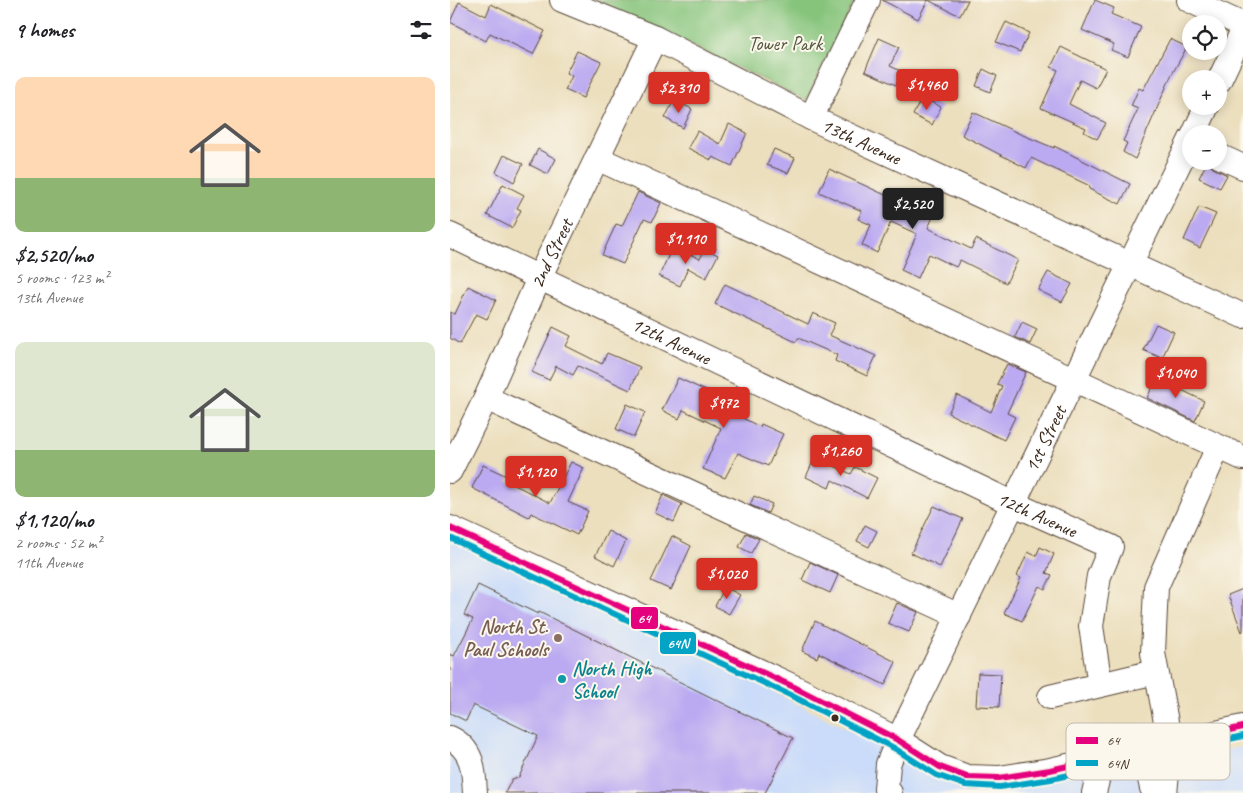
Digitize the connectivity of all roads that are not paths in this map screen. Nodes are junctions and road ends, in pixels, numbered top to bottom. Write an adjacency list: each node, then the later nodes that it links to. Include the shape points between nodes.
1 (562, 0): 6 (street, 13th Avenue)
2 (868, 0): 8 (street)
3 (1189, 0): 4 (street)
4 (1243, 25)
5 (1243, 30): 7 (street)
6 (655, 38): 8 (street, 13th Avenue); 9 (street, 2nd Street)
7 (1224, 70)
8 (811, 118): 14 (street, 13th Avenue)
9 (597, 158): 15 (street, 2nd Street); 17 (street)
10 (1227, 160): 12 (street)
11 (1182, 161): 14 (street, 1st Street)
12 (1243, 167)
13 (450, 235): 15 (street, 12th Avenue)
14 (1131, 266): 16 (street, 13th Avenue); 17 (street, 1st Street)
15 (540, 276): 18 (street, 2nd Street); 22 (street, 12th Avenue)
16 (1243, 316)
17 (1075, 380): 19 (street); 22 (street, 1st Street)
18 (486, 398): 21 (street, 2nd Street); 24 (street)
19 (1218, 447): 20 (street); 25 (street, via 1156,587)
20 (1243, 458)
21 (450, 471)
22 (1014, 504): 24 (street, 1st Street); 26 (street, 12th Avenue, via 1111,547 1099,576 1091,626)
23 (450, 528): 32 (street, via 714,649)
24 (959, 616): 32 (street, 1st Street)
25 (1155, 672): 26 (street); 28 (street)
26 (1100, 685): 27 (street)
27 (1050, 697)
28 (1166, 723)
29 (1243, 727): 30 (street)
30 (1230, 730)
31 (450, 738): 37 (street, via 459,743 473,763)
32 (898, 740): 33 (street, via 940,767 967,776 999,778); 38 (street, 1st Street, via 888,764 886,790)
33 (1066, 767)
34 (1097, 780): 39 (street)
35 (1150, 780): 40 (street)
36 (1166, 780): 41 (street)
37 (475, 793)
38 (890, 793)
39 (1094, 793)
40 (1156, 793)
41 (1165, 793)

